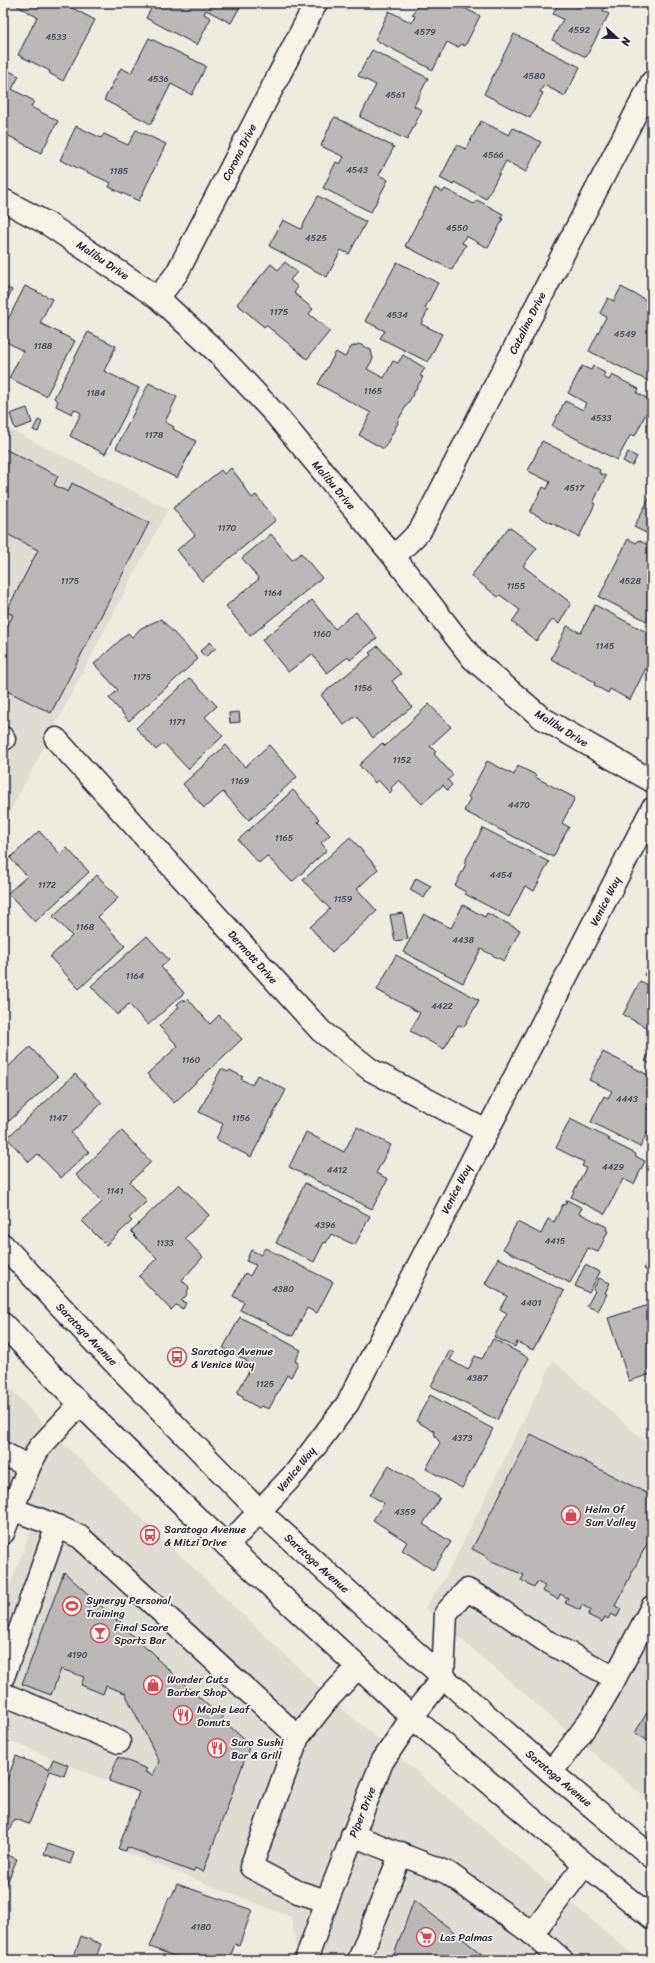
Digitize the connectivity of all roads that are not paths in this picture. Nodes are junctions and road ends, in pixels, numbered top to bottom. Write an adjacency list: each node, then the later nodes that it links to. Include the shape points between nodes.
1 (316, 3): 4 (street, Corona Drive, via 177,273)
2 (652, 82): 5 (street, Catalina Drive, via 420,531)
3 (3, 200): 4 (street, Malibu Drive, via 48,224)
4 (158, 298): 5 (street, Malibu Drive, via 219,354 276,415)
5 (394, 557): 7 (street, Malibu Drive, via 473,659 542,718)
6 (56, 739): 9 (street, Dermott Drive, via 321,1031 371,1070)
7 (652, 781)
8 (652, 809): 9 (street, Venice Way)
9 (486, 1131): 16 (street, Venice Way, via 348,1403 296,1472)
10 (3, 1246): 16 (street, Saratoga Avenue)
11 (3, 1324): 12 (street)
12 (80, 1404): 14 (street, via 39,1448); 19 (street)
13 (3, 1453): 14 (street)
14 (29, 1467): 15 (street)
15 (12, 1509): 17 (street); 18 (street)
16 (260, 1512): 19 (street, Venice Way); 23 (street, Saratoga Avenue)
17 (57, 1526): 22 (street); 27 (street, via 80,1537)
18 (3, 1533)
19 (227, 1546): 21 (street)
20 (652, 1608): 24 (street)
21 (358, 1667): 26 (street); 27 (street, via 327,1700)
22 (3, 1677)
23 (443, 1677): 24 (street, via 446,1613 467,1590 544,1640); 26 (street, Piper Drive); 29 (street, Saratoga Avenue)
24 (615, 1678): 29 (street, via 582,1734)
25 (3, 1694): 28 (street)
26 (412, 1717): 30 (street, Piper Drive, via 382,1762); 33 (street)
27 (298, 1737): 34 (street, via 251,1867 298,1892)
28 (119, 1742)
29 (551, 1772): 32 (street, Saratoga Avenue)
30 (352, 1835): 31 (street); 34 (street, Piper Drive)
31 (401, 1853): 36 (street, via 448,1873); 38 (street)
32 (652, 1857)
33 (585, 1864): 35 (street); 36 (street)
34 (327, 1902): 37 (street, Piper Drive)
35 (652, 1918)
36 (532, 1934): 39 (street)
37 (306, 1960)
38 (359, 1960)
39 (562, 1960)

